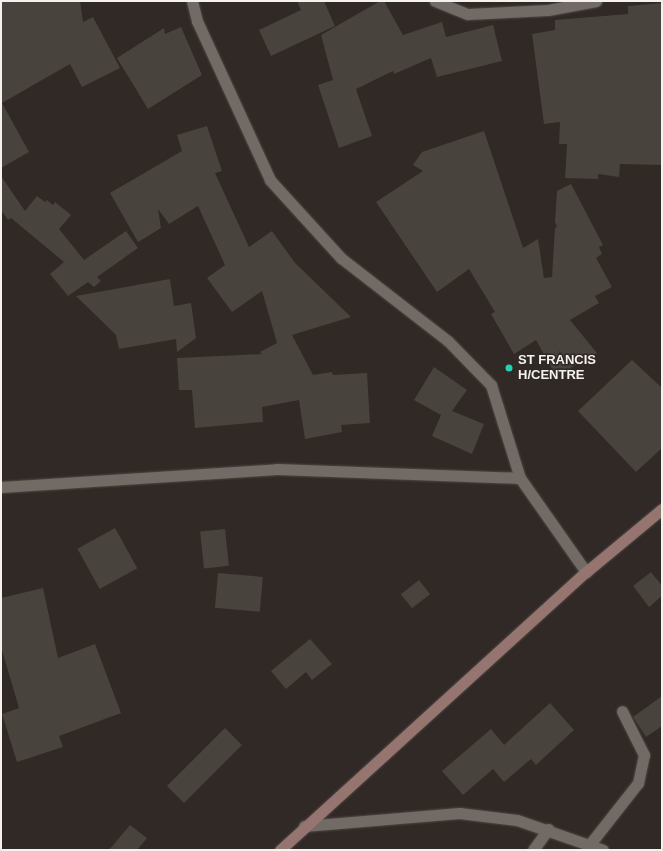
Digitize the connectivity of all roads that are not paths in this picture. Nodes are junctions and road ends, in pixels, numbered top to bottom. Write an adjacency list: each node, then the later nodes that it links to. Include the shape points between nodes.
1 (192, 1): 4 (street, via 203,35 270,180 341,258 448,340 491,385)
2 (435, 1): 3 (street, via 468,14 548,10)
3 (596, 1)
4 (520, 478): 5 (street, via 277,469); 7 (street)
5 (1, 487)
6 (662, 509): 7 (main road)
7 (586, 572): 9 (main road, via 528,627)
8 (622, 711): 11 (street, via 644,755 638,783)
9 (304, 826): 10 (street, via 459,813 517,820); 12 (main road)
10 (548, 829): 11 (street); 13 (street)
11 (590, 844): 14 (street)
12 (280, 850)
13 (533, 850)
14 (603, 850)

